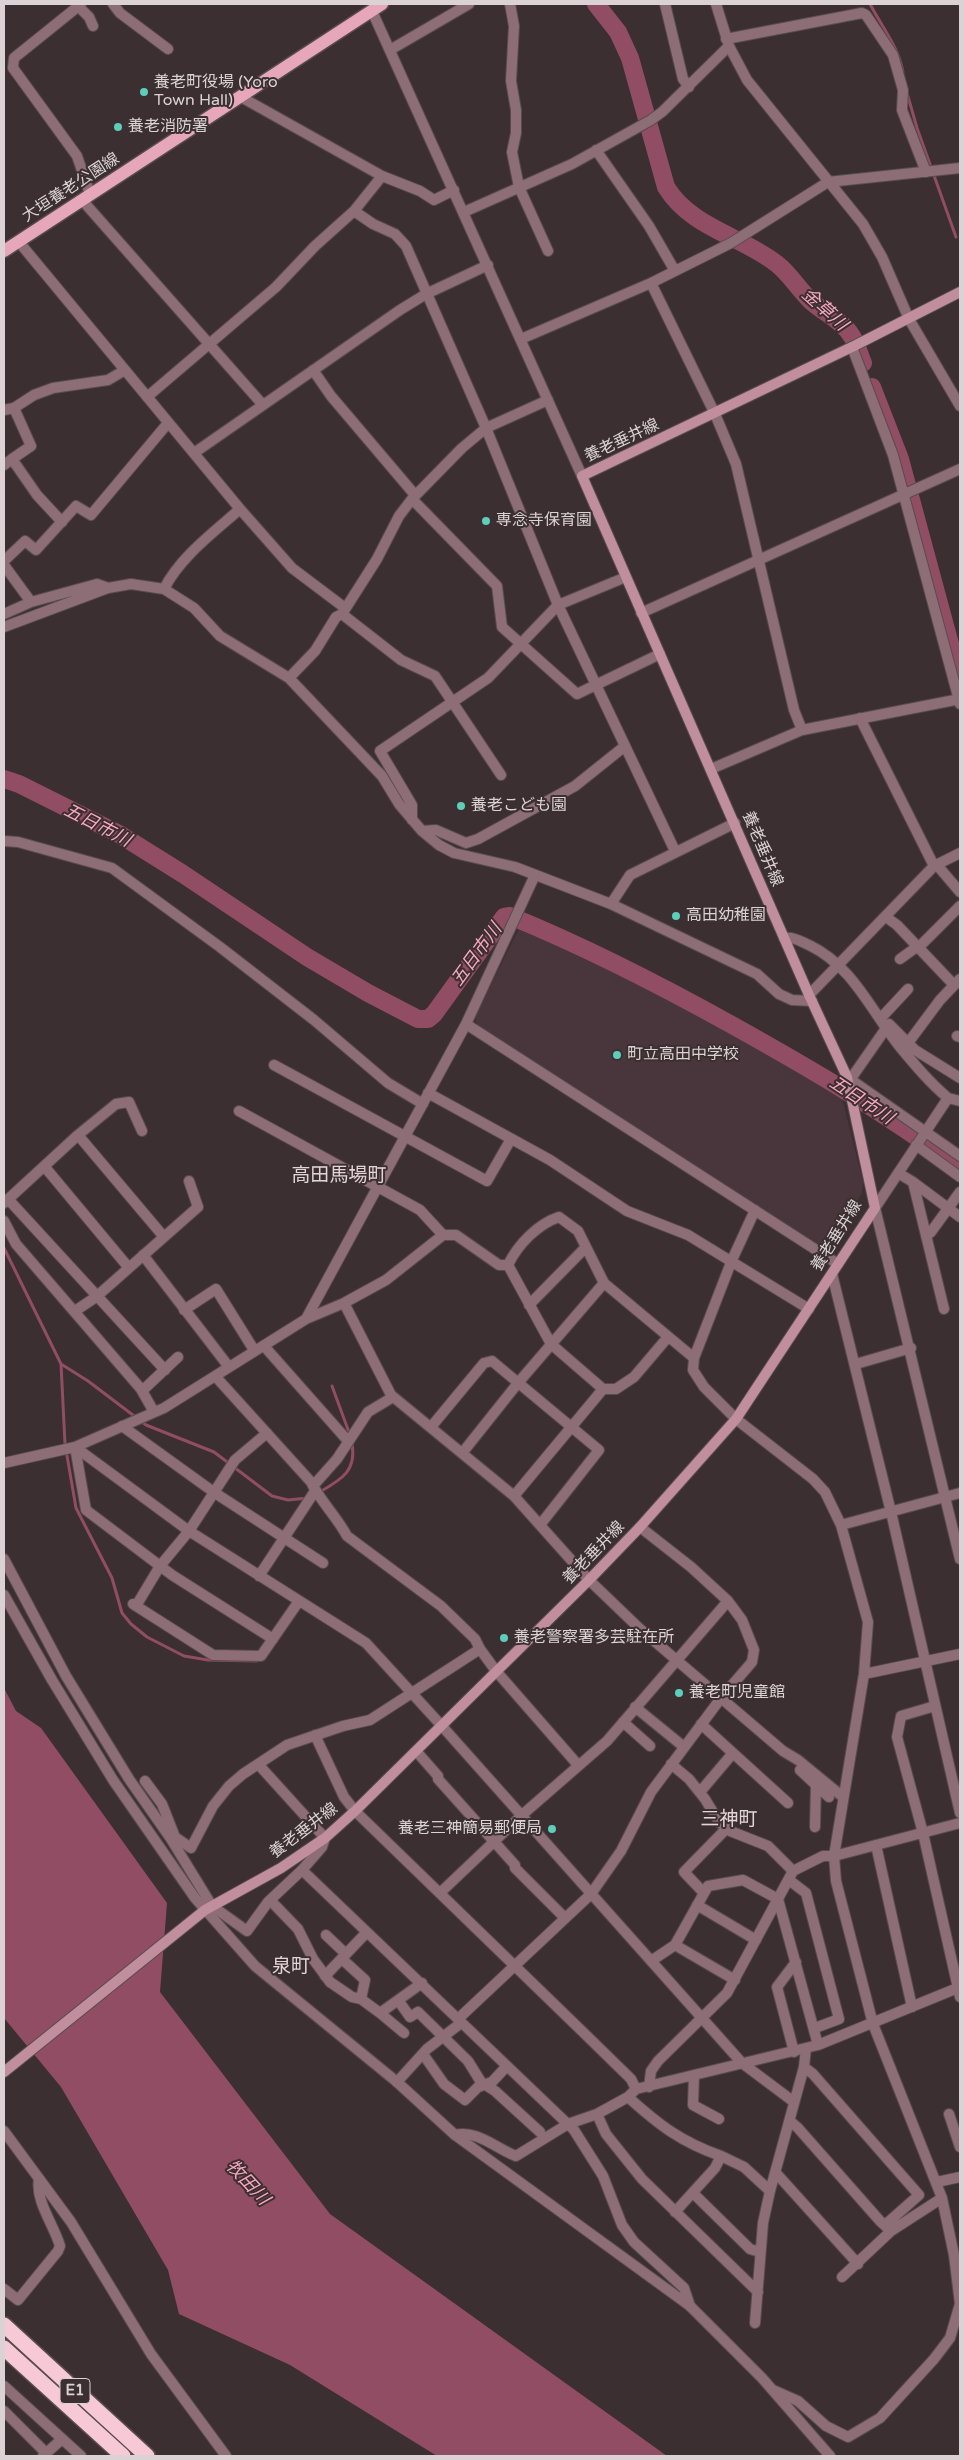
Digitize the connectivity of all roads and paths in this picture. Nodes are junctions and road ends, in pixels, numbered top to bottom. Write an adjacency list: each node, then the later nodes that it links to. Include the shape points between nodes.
1 (113, 4): 10 (street, via 120,13)
2 (469, 4): 11 (street)
3 (510, 4): 19 (street, via 514,26 511,82 516,110 512,152)
4 (665, 4): 12 (street, via 683,79)
5 (716, 4): 9 (street)
6 (80, 5): 8 (street); 21 (street, via 14,58 12,68 77,156)
7 (377, 7): 11 (street); 13 (main road, 大垣養老公園線)
8 (93, 26)
9 (727, 42): 12 (street); 16 (street, via 862,13 866,15 893,54 903,90 902,110); 18 (street, via 751,87)
10 (168, 49)
11 (390, 50): 20 (street)
12 (689, 87): 14 (street, via 647,122)
13 (242, 97): 17 (street); 21 (main road, 大垣養老公園線)
14 (596, 150): 19 (street); 28 (street, via 649,226)
15 (960, 168): 16 (street)
16 (926, 172): 18 (street)
17 (382, 176): 20 (street, via 434,200); 22 (street)
18 (828, 182): 28 (street, via 735,240); 32 (street, via 863,224)
19 (520, 187): 23 (street); 26 (street)
20 (454, 190): 23 (street)
21 (86, 197): 24 (main road, 大垣養老公園線); 34 (street)
22 (354, 210): 31 (street, via 395,234 406,246); 34 (street, via 254,308)
23 (464, 212): 27 (street)
24 (19, 242): 25 (main road, 大垣養老公園線); 36 (street)
25 (4, 251)
26 (548, 251)
27 (488, 265): 31 (street); 33 (street)
28 (675, 271): 29 (street)
29 (651, 283): 33 (street); 44 (street)
30 (960, 292): 32 (main road, 養老垂井線)
31 (426, 294): 37 (street); 46 (street)
32 (909, 319): 35 (main road, 養老垂井線); 41 (street)
33 (521, 339): 39 (street)
34 (209, 344): 38 (street); 40 (street)
35 (855, 346): 44 (main road, 養老垂井線); 51 (street)
36 (125, 370): 38 (street); 42 (street, via 108,380 53,388)
37 (313, 370): 40 (street); 52 (street)
38 (147, 396): 45 (street)
39 (548, 400): 46 (street); 50 (street)
40 (264, 405): 47 (street)
41 (960, 406)
42 (14, 408): 43 (street); 48 (street, via 32,446)
43 (4, 410)
44 (715, 414): 50 (main road, 養老垂井線); 55 (street, via 736,464)
45 (168, 423): 47 (street); 54 (street, via 90,515 76,506)
46 (486, 428): 52 (street); 62 (street)
47 (194, 453): 53 (street)
48 (8, 462): 54 (street)
49 (960, 469): 51 (street)
50 (582, 476): 58 (main road, 養老垂井線)
51 (904, 494): 55 (street); 71 (street)
52 (414, 497): 63 (street, via 399,516 377,559); 67 (street, via 497,586 502,627)
53 (240, 509): 60 (street, via 178,568); 63 (street, via 292,568)
54 (62, 522): 56 (street, via 36,550 25,541)
55 (760, 558): 64 (street); 74 (street, via 783,665)
56 (4, 561)
57 (4, 565): 61 (street)
58 (626, 577): 62 (street); 64 (main road, 養老垂井線)
59 (108, 588): 60 (street, via 131,584); 61 (street, via 97,584); 66 (street)
60 (164, 589): 69 (street, via 194,608 220,636)
61 (31, 602): 65 (street)
62 (558, 605): 67 (street); 70 (street)
63 (343, 611): 69 (street, via 315,651); 72 (street, via 401,660 435,676)
64 (641, 613): 68 (main road, 養老垂井線)
65 (4, 614)
66 (4, 627)
67 (521, 643): 70 (street, via 577,694); 72 (street, via 488,678)
68 (660, 654): 70 (street); 76 (main road, 養老垂井線)
69 (289, 678): 78 (street, via 382,776)
70 (596, 684): 75 (street)
71 (960, 701): 73 (street)
72 (454, 703): 77 (street); 78 (street, via 380,750 412,805)
73 (860, 718): 74 (street); 84 (street)
74 (802, 730): 76 (street)
75 (625, 746): 80 (street, via 576,786 478,839 466,843 436,830); 82 (street)
76 (711, 769): 79 (main road, 養老垂井線)
77 (500, 774)
78 (412, 820): 80 (street)
79 (735, 823): 82 (street); 90 (main road, 養老垂井線)
80 (422, 831): 85 (street, via 454,853)
81 (4, 840): 106 (street, via 112,868 314,1020 388,1083)
82 (675, 851): 87 (street, via 630,875)
83 (960, 853): 84 (street)
84 (935, 865): 86 (street); 89 (street)
85 (535, 875): 87 (street); 98 (street)
86 (960, 892)
87 (611, 904): 96 (street, via 757,974 792,1000)
88 (960, 906): 91 (street)
89 (886, 917): 91 (street); 93 (street)
90 (784, 938): 93 (street, via 792,937 826,953); 96 (main road, 養老垂井線)
91 (918, 946): 92 (street); 94 (street)
92 (900, 959)
93 (839, 965): 96 (street); 97 (street)
94 (957, 982): 99 (street)
95 (908, 989): 97 (street)
96 (810, 998): 102 (main road, 養老垂井線)
97 (883, 1022): 99 (street); 102 (street); 104 (street, via 916,1066)
98 (466, 1024): 103 (street); 125 (street)
99 (908, 1043): 101 (street)
100 (274, 1065): 111 (street)
101 (960, 1078)
102 (849, 1082): 109 (street); 123 (main road, 養老垂井線)
103 (428, 1093): 106 (street); 112 (street)
104 (948, 1098): 105 (street); 109 (street)
105 (960, 1101)
106 (423, 1104): 111 (street)
107 (239, 1111): 120 (street)
108 (142, 1131): 110 (street, via 129,1102 116,1104)
109 (925, 1131): 113 (street); 114 (street)
110 (78, 1135): 115 (street); 130 (street)
111 (405, 1138): 112 (street, via 487,1181); 120 (street)
112 (512, 1139): 133 (street, via 627,1211 688,1235)
113 (916, 1145): 116 (street); 117 (street)
114 (960, 1156)
115 (44, 1166): 122 (street); 136 (street)
116 (898, 1173): 119 (street); 123 (street)
117 (960, 1177)
118 (189, 1182): 130 (street, via 198,1207)
119 (913, 1182): 124 (street); 129 (street)
120 (378, 1188): 128 (street, via 420,1210); 146 (street)
121 (960, 1192): 124 (street)
122 (6, 1201): 139 (street)
123 (875, 1208): 134 (main road, 養老垂井線); 150 (street)
124 (949, 1208): 126 (street); 129 (street)
125 (755, 1210): 133 (street); 134 (street)
126 (960, 1217)
127 (4, 1221): 145 (street, via 16,1244)
128 (443, 1235): 135 (street, via 456,1235 499,1265); 140 (street, via 386,1280)
129 (926, 1236): 143 (street)
130 (164, 1237): 132 (street)
131 (586, 1246): 135 (street, via 578,1231 559,1217 545,1222 514,1252); 138 (street); 141 (street)
132 (144, 1255): 136 (street); 144 (street)
133 (732, 1260): 142 (street); 152 (street)
134 (838, 1264): 137 (main road, 養老垂井線)
135 (508, 1265): 141 (street)
136 (129, 1268): 139 (street)
137 (832, 1274): 142 (main road, 養老垂井線); 153 (street)
138 (604, 1283): 147 (street); 148 (street)
139 (96, 1297): 145 (street); 155 (street)
140 (344, 1303): 146 (street); 160 (street)
141 (529, 1306): 148 (street)
142 (809, 1309): 162 (main road, 養老垂井線)
143 (944, 1309)
144 (184, 1310): 149 (street, via 216,1289); 154 (street)
145 (75, 1311): 159 (street)
146 (306, 1319): 149 (street)
147 (668, 1337): 152 (street); 158 (street, via 634,1378 616,1389)
148 (551, 1344): 157 (street); 158 (street)
149 (259, 1348): 154 (street); 167 (street)
150 (911, 1348): 153 (street); 175 (street)
151 (178, 1357): 155 (street)
152 (694, 1358): 162 (street, via 693,1370 704,1387)
153 (856, 1364): 176 (street)
154 (229, 1367): 156 (street)
155 (165, 1370): 159 (street)
156 (216, 1377): 161 (street); 166 (street)
157 (518, 1383): 164 (street); 165 (street, via 492,1361 484,1363); 169 (street)
158 (603, 1389): 164 (street)
159 (142, 1391): 161 (street)
160 (394, 1397): 165 (street); 167 (street, via 368,1412)
161 (154, 1412): 163 (street)
162 (736, 1419): 178 (street, via 813,1479 824,1492); 179 (main road, 養老垂井線)
163 (122, 1426): 168 (street); 172 (street)
164 (572, 1426): 174 (street); 177 (street, via 599,1450)
165 (431, 1427): 169 (street)
166 (267, 1433): 171 (street); 172 (street, via 235,1460)
167 (348, 1441): 171 (street)
168 (75, 1447): 170 (street); 180 (street); 185 (street, via 86,1510)
169 (463, 1452): 174 (street)
170 (4, 1463)
171 (314, 1489): 181 (street); 192 (street, via 347,1536 441,1606 475,1639)
172 (215, 1493): 180 (street); 181 (street)
173 (960, 1494): 175 (street)
174 (514, 1496): 177 (street)
175 (946, 1497): 176 (street); 182 (street)
176 (891, 1512): 178 (street); 195 (street)
177 (540, 1525): 187 (street)
178 (841, 1525): 197 (street, via 868,1622)
179 (640, 1528): 187 (main road, 養老垂井線); 190 (street)
180 (189, 1532): 185 (street); 186 (street)
181 (284, 1538): 184 (street); 186 (street)
182 (960, 1558)
183 (4, 1559): 227 (street, via 66,1676 129,1779)
184 (324, 1562)
185 (160, 1566): 191 (street); 191 (street, via 134,1605 213,1655 261,1656)
186 (259, 1576): 189 (street)
187 (589, 1580): 194 (street); 196 (main road, 養老垂井線)
188 (4, 1595): 240 (street, via 113,1780)
189 (299, 1601): 191 (street); 198 (street, via 366,1643)
190 (728, 1601): 194 (street, via 678,1656); 199 (street, via 742,1620 754,1650 752,1662)
191 (273, 1639)
192 (480, 1649): 196 (street); 198 (street)
193 (960, 1654): 195 (street)
194 (678, 1660): 199 (street); 201 (street)
195 (924, 1662): 197 (street); 200 (street)
196 (496, 1671): 204 (main road, 養老垂井線); 213 (street)
197 (864, 1674): 218 (street)
198 (412, 1694): 204 (street); 205 (street, via 370,1720)
199 (721, 1698): 203 (street); 210 (street)
200 (935, 1706): 221 (street); 226 (street, via 900,1716 897,1737)
201 (635, 1708): 202 (street); 207 (street)
202 (623, 1722): 206 (street); 213 (street, via 607,1741)
203 (701, 1724): 207 (street); 209 (street)
204 (441, 1725): 208 (main road, 養老垂井線); 222 (street)
205 (315, 1735): 211 (street, via 287,1745); 220 (street, via 344,1797)
206 (650, 1746)
207 (684, 1747): 212 (street)
208 (416, 1750): 220 (main road, 養老垂井線); 229 (street)
209 (733, 1753): 216 (street); 219 (street)
210 (791, 1756): 215 (street, via 792,1763); 218 (street)
211 (258, 1764): 227 (street, via 229,1786 209,1812 191,1848); 228 (street)
212 (671, 1764): 216 (street); 236 (street, via 651,1792 621,1851)
213 (578, 1765): 222 (street)
214 (145, 1781): 227 (street, via 162,1804)
215 (816, 1784): 217 (street); 224 (street)
216 (700, 1792): 225 (street)
217 (828, 1797)
218 (843, 1797): 231 (street)
219 (788, 1803)
220 (355, 1811): 228 (main road, 養老垂井線); 234 (street)
221 (960, 1813)
222 (522, 1815): 229 (street); 236 (street)
223 (960, 1823): 226 (street)
224 (815, 1827)
225 (726, 1828): 233 (street, via 768,1846); 235 (street, via 684,1872)
226 (922, 1833): 230 (street); 253 (street)
227 (173, 1838): 240 (street)
228 (325, 1838): 232 (street, via 322,1847); 240 (main road, 養老垂井線, via 281,1868)
229 (493, 1842): 234 (street); 241 (street)
230 (876, 1845): 231 (street); 256 (street)
231 (834, 1856): 233 (street, via 824,1856); 260 (street, via 836,1881)
232 (302, 1870): 238 (street); 242 (street)
233 (791, 1876): 237 (street); 261 (street, via 806,1893 839,2019)
234 (441, 1892): 249 (street)
235 (704, 1892): 237 (street, via 708,1886 743,1880); 239 (street)
236 (590, 1894): 241 (street); 247 (street)
237 (778, 1899): 244 (street); 248 (street)
238 (270, 1900): 240 (street, via 247,1931); 250 (street, via 298,1929)
239 (697, 1905): 244 (street); 245 (street)
240 (208, 1908): 271 (main road, 養老垂井線); 273 (street, via 255,1966)
241 (565, 1918): 249 (street)
242 (367, 1932): 246 (street); 252 (street)
243 (326, 1936): 246 (street)
244 (756, 1940): 251 (street)
245 (675, 1945): 247 (street); 251 (street)
246 (344, 1957): 250 (street); 254 (street, via 365,1980)
247 (651, 1962): 258 (street)
248 (796, 1962): 261 (street); 266 (street, via 777,1987)
249 (515, 1966): 259 (street); 276 (street, via 631,2079)
250 (325, 1976): 254 (street, via 352,1997)
251 (735, 1980): 258 (street, via 727,1993)
252 (422, 1984): 255 (street); 259 (street)
253 (960, 1990): 256 (street)
254 (361, 1999): 257 (street)
255 (398, 2000): 257 (street); 263 (street, via 410,2017 418,2012)
256 (912, 2007): 260 (street)
257 (380, 2013): 262 (street)
258 (701, 2017): 268 (street); 275 (street, via 658,2061 651,2071)
259 (460, 2021): 263 (street); 269 (street)
260 (873, 2024): 264 (street); 291 (street)
261 (815, 2028): 264 (street)
262 (404, 2033)
263 (444, 2036): 267 (street); 274 (street)
264 (818, 2045): 265 (street)
265 (806, 2048): 266 (street); 270 (street)
266 (794, 2052): 268 (street)
267 (423, 2054): 273 (street); 274 (street, via 444,2084 465,2100 478,2087)
268 (742, 2062): 272 (street); 277 (street)
269 (506, 2067): 274 (street); 282 (street)
270 (804, 2068): 277 (street); 296 (street, via 813,2074 919,2195)
271 (4, 2072)
272 (694, 2075): 275 (street); 280 (street, via 693,2105)
273 (397, 2082): 285 (street)
274 (486, 2085): 284 (street)
275 (649, 2087): 276 (street)
276 (632, 2093): 278 (street); 287 (street, via 645,2114 693,2146)
277 (794, 2102): 281 (street)
278 (597, 2114): 282 (street); 295 (street, via 606,2134 642,2179)
279 (948, 2114): 286 (street)
280 (719, 2119)
281 (790, 2121): 288 (street); 296 (street)
282 (568, 2124): 285 (street, via 516,2156 473,2135 463,2132); 303 (street, via 603,2176 622,2225 634,2242 684,2288)
283 (4, 2131): 290 (street)
284 (540, 2132)
285 (455, 2135): 303 (street)
286 (960, 2147)
287 (721, 2156): 292 (street, via 744,2167); 293 (street, via 715,2168)
288 (776, 2173): 292 (street); 298 (street)
289 (960, 2176): 291 (street)
290 (39, 2179): 300 (street, via 41,2198 60,2246 18,2300); 317 (street, via 72,2222 151,2354)
291 (937, 2182): 294 (street)
292 (770, 2191): 297 (street)
293 (693, 2192): 295 (street); 297 (street, via 750,2249)
294 (942, 2198): 296 (street); 302 (street)
295 (675, 2212): 301 (street)
296 (888, 2228): 298 (street)
297 (760, 2252): 301 (street)
298 (858, 2264): 299 (street)
299 (842, 2277)
300 (4, 2289)
301 (758, 2292): 304 (street)
302 (960, 2304): 308 (street, via 950,2338 934,2359 880,2418 848,2437 826,2426 798,2402)
303 (690, 2306): 308 (street)
304 (755, 2323)
305 (4, 2325): 316 (highway, E1)
306 (4, 2348): 315 (highway, E1)
307 (4, 2386): 309 (street)
308 (772, 2390): 318 (street)
309 (27, 2408): 311 (street); 312 (street)
310 (4, 2411): 311 (street)
311 (15, 2422): 313 (street)
312 (61, 2440): 313 (street); 314 (street)
313 (44, 2455)
314 (81, 2456)
315 (123, 2456)
316 (147, 2456)
317 (226, 2456)
318 (830, 2456)

